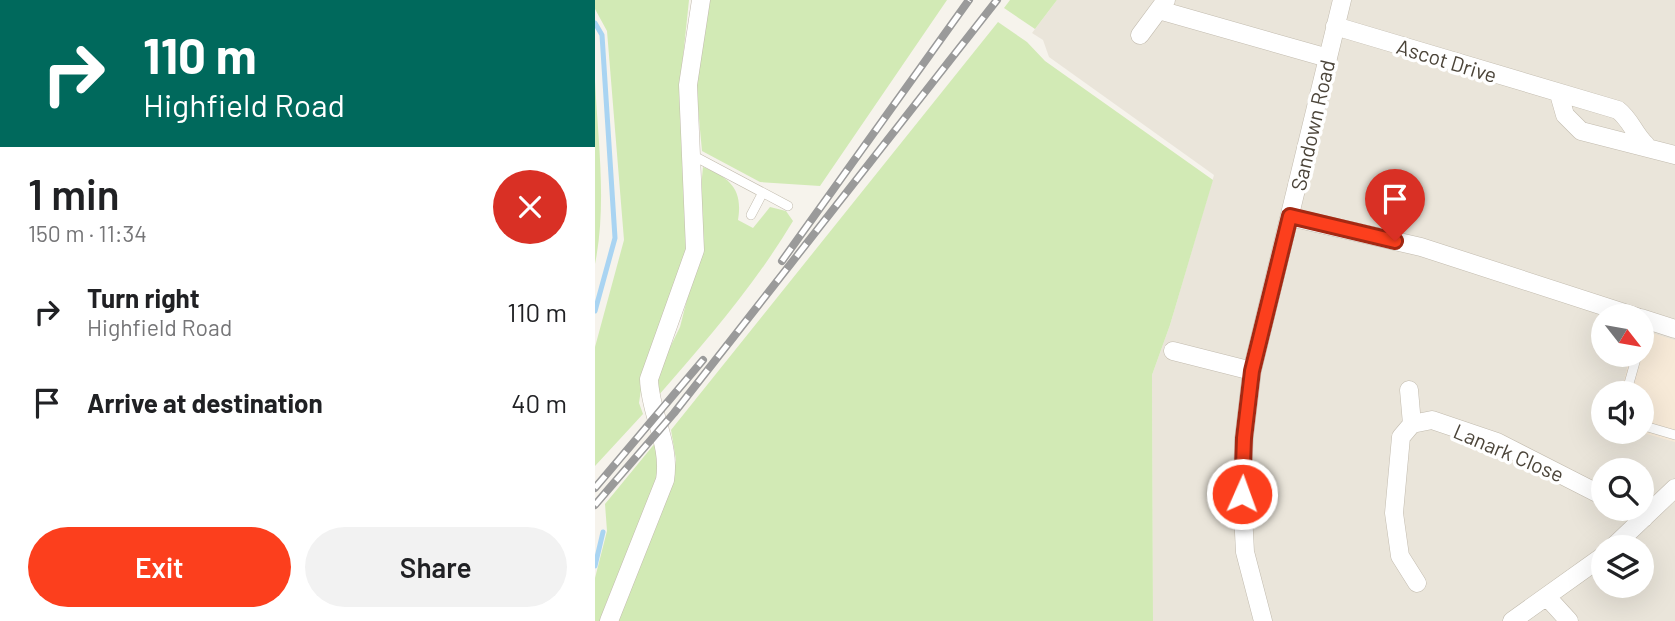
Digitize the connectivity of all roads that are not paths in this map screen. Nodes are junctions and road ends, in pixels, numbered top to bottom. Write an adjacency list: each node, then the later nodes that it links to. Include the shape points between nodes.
1 (701, 0): 9 (street, via 688,85)
2 (1342, 0): 4 (street, Sandown Road)
3 (1162, 5): 5 (street); 6 (street)
4 (1335, 26): 6 (street, Sandown Road); 7 (street, Ascot Drive)
5 (1140, 35)
6 (1328, 58): 14 (street, Sandown Road)
7 (1559, 94): 8 (street, Ascot Drive, via 1618,110 1629,118 1636,136); 8 (street, via 1565,115 1581,131)
8 (1646, 145): 10 (street)
9 (692, 155): 11 (lane); 32 (street, via 695,250 649,379 650,400 664,436 665,480)
10 (1675, 155)
11 (762, 194): 12 (lane); 13 (lane)
12 (788, 206)
13 (751, 215)
14 (1290, 216): 15 (street, via 1421,247); 19 (street, Sandown Road)
15 (1598, 304)
16 (1654, 322): 17 (street)
17 (1675, 329)
18 (1173, 351): 19 (street)
19 (1252, 371): 33 (street, Sandown Road, via 1242,494 1245,551)
20 (1409, 390): 21 (street)
21 (1412, 424): 24 (street, Lanark Close, via 1432,420 1497,442); 30 (street, via 1401,437 1394,513 1400,556)
22 (1654, 429): 23 (lane)
23 (1675, 435)
24 (1591, 490)
25 (1671, 500): 26 (street)
26 (1654, 512)
27 (1642, 521): 28 (street)
28 (1626, 535)
29 (1591, 565): 31 (street)
30 (1417, 583)
31 (1548, 598): 34 (street); 35 (street)
32 (609, 621)
33 (1263, 621)
34 (1512, 621)
35 (1569, 621)

